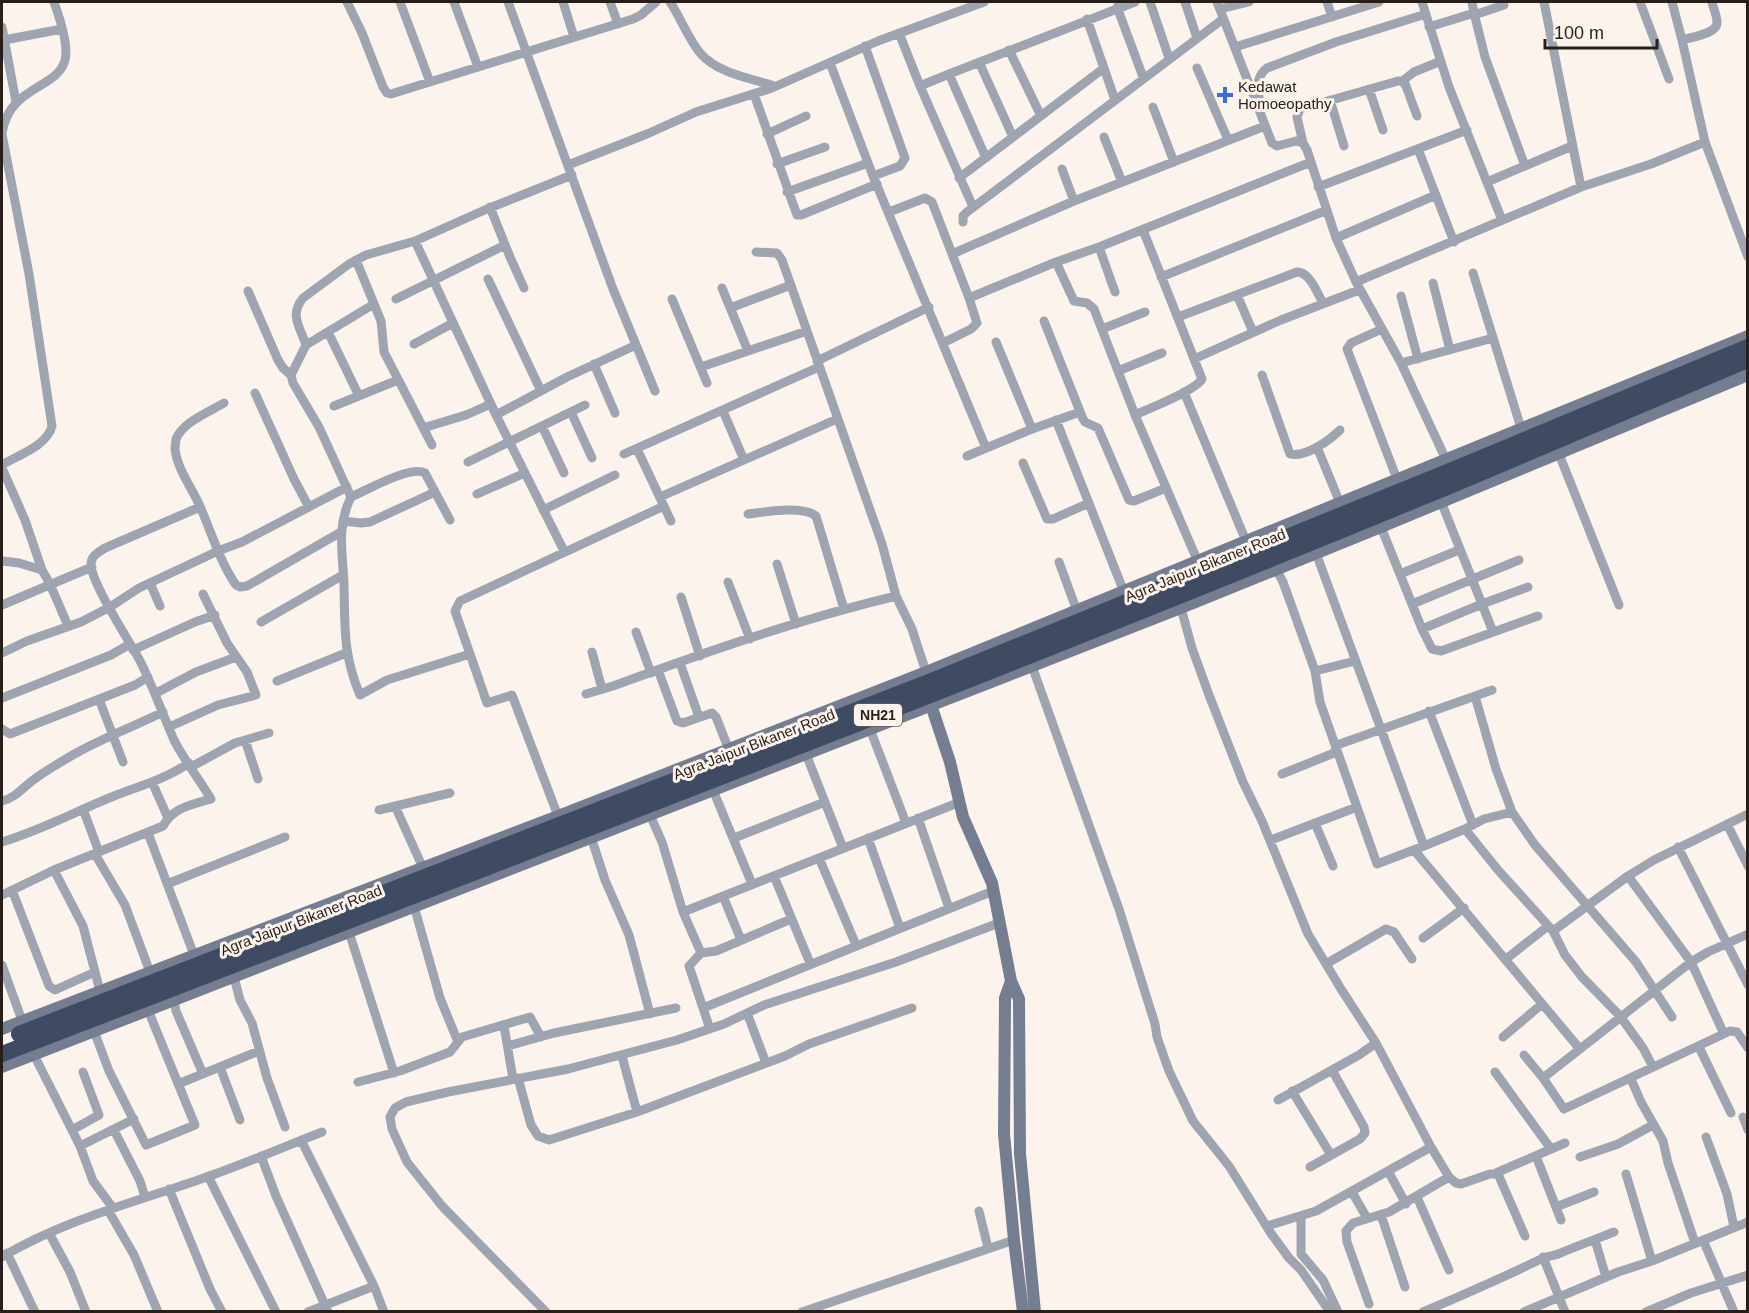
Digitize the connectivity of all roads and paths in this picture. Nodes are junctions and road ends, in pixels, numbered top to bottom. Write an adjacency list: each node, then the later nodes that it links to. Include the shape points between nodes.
1 (54, 2): 34 (street)
2 (347, 2): 54 (street, via 387,93)
3 (400, 2): 54 (street)
4 (454, 2): 48 (street)
5 (508, 2): 43 (street)
6 (563, 2): 36 (street)
7 (610, 2): 31 (street)
8 (656, 2): 31 (street, via 641,15)
9 (670, 2): 56 (street, via 710,62)
10 (984, 2): 23 (street)
11 (1135, 2): 25 (street)
12 (1150, 2): 44 (street)
13 (1185, 2): 37 (street)
14 (1244, 2): 26 (street)
15 (1327, 2): 29 (street)
16 (1379, 2): 29 (street)
17 (1422, 2): 27 (street)
18 (1472, 2): 28 (street)
19 (1544, 2): 79 (street)
20 (1640, 2): 53 (street)
21 (1672, 2): 39 (street)
22 (1712, 2): 39 (street, via 1716,27)
23 (965, 5): 35 (street)
24 (1504, 5): 28 (street)
25 (1117, 7): 30 (street); 52 (street)
26 (1220, 10): 37 (street); 41 (street)
27 (1426, 14): 33 (street); 64 (street, via 1267,68 1257,83)
28 (1474, 14): 33 (street); 88 (street, via 1485,57)
29 (1332, 16): 41 (street)
30 (1087, 19): 42 (street); 49 (street)
31 (618, 24): 36 (street)
32 (2, 27): 38 (street)
33 (1429, 27): 45 (street)
34 (62, 29): 38 (street); 62 (street, via 66,52 62,68)
35 (899, 33): 40 (street); 57 (street)
36 (574, 37): 43 (street)
37 (1197, 38): 44 (street)
38 (4, 40): 62 (street)
39 (1682, 40): 76 (street)
40 (865, 46): 47 (street); 92 (street, via 905,158 900,166)
41 (1235, 47): 64 (street)
42 (1009, 50): 46 (street); 66 (street)
43 (525, 52): 48 (street); 87 (street)
44 (1169, 58): 52 (street)
45 (1441, 61): 55 (street, via 1408,75); 71 (street)
46 (979, 62): 51 (street); 73 (street)
47 (830, 63): 56 (street); 85 (street)
48 (478, 67): 54 (street)
49 (1104, 68): 60 (street); 66 (street)
50 (1197, 68): 75 (street)
51 (949, 74): 57 (street); 82 (street)
52 (1143, 77): 60 (street)
53 (1669, 79)
54 (430, 82)
55 (1405, 83): 58 (street, via 1398,81); 67 (street)
56 (774, 86): 59 (street)
57 (920, 86): 91 (street)
58 (1369, 89): 61 (street); 70 (street)
59 (754, 94): 72 (street); 87 (street, via 696,112)
60 (1115, 100): 101 (street)
61 (1330, 100): 77 (street, via 1298,112); 78 (street)
62 (16, 102): 68 (street)
63 (1153, 107): 83 (street)
64 (1259, 107): 69 (street)
65 (806, 116): 72 (street)
66 (1041, 116): 73 (street)
67 (1417, 116)
68 (2, 121): 204 (street, via 2,144 29,274 52,426 39,444)
69 (1265, 126): 75 (street); 77 (street, via 1276,146)
70 (1383, 130)
71 (1467, 130): 81 (street); 94 (street)
72 (767, 134): 86 (street)
73 (1013, 137): 82 (street)
74 (1104, 137): 93 (street)
75 (1228, 140): 83 (street)
76 (1705, 142): 96 (street); 114 (street)
77 (1303, 143): 84 (street)
78 (1344, 146)
79 (1572, 146): 88 (street); 96 (street)
80 (825, 147): 86 (street)
81 (1418, 149): 95 (street); 98 (street)
82 (986, 158): 91 (street)
83 (1174, 162): 93 (street)
84 (1311, 162): 95 (street); 106 (street)
85 (868, 163): 92 (street); 97 (street)
86 (777, 164): 97 (street)
87 (568, 165): 90 (street)
88 (1526, 166): 94 (street)
89 (1062, 169): 99 (street)
90 (572, 175): 100 (street); 152 (street)
91 (959, 178): 101 (street)
92 (875, 180): 97 (street, via 799,216); 103 (street)
93 (1122, 182): 99 (street)
94 (1487, 182): 104 (street)
95 (1318, 187): 102 (street)
96 (1581, 187): 104 (street)
97 (787, 192)
98 (1436, 195): 107 (street); 109 (street)
99 (1074, 201): 113 (street)
100 (490, 207): 108 (street); 110 (street)
101 (973, 207): 105 (street, via 964,214)
102 (1327, 210): 107 (street); 118 (street)
103 (889, 212): 113 (street, via 928,198); 136 (street)
104 (1502, 220): 109 (street)
105 (963, 222)
106 (1143, 230): 111 (street); 118 (street)
107 (1336, 238): 123 (street)
108 (415, 241): 115 (street); 120 (street)
109 (1454, 242): 123 (street)
110 (505, 245): 120 (street); 124 (street)
111 (1099, 247): 116 (street); 127 (street)
112 (756, 252): 122 (street, via 777,253)
113 (952, 254): 130 (street)
114 (1748, 257)
115 (356, 260): 134 (street); 151 (street, via 298,305 295,316)
116 (1056, 262): 130 (street); 141 (street, via 1071,298 1092,306)
117 (1473, 273): 147 (street)
118 (1161, 277): 138 (street)
119 (488, 279): 170 (street)
120 (434, 281): 131 (street); 140 (street)
121 (1433, 283): 154 (street)
122 (791, 285): 135 (street); 143 (street)
123 (1358, 286): 133 (street); 142 (street)
124 (524, 288)
125 (722, 288): 135 (street)
126 (248, 291): 165 (street, via 281,365)
127 (1115, 292)
128 (1237, 295): 133 (street, via 1303,272); 138 (street); 145 (street)
129 (1401, 296): 158 (street)
130 (969, 298): 149 (street, via 975,326)
131 (396, 299)
132 (672, 299): 163 (street)
133 (1323, 303): 145 (street)
134 (375, 304): 144 (street); 168 (street, via 384,352)
135 (730, 308): 155 (street)
136 (929, 308): 149 (street); 162 (street)
137 (1145, 312): 141 (street)
138 (1178, 317): 157 (street)
139 (1044, 321): 181 (street)
140 (453, 323): 150 (street); 176 (street)
141 (1102, 329): 164 (street)
142 (1382, 329): 160 (street); 209 (street, via 1351,343 1347,350)
143 (807, 331): 155 (street); 162 (street)
144 (328, 332): 151 (street); 174 (street)
145 (1253, 332): 157 (street)
146 (1748, 336): 189 (street)
147 (1493, 338): 154 (street); 189 (street)
148 (996, 342): 190 (street)
149 (943, 343): 195 (street)
150 (414, 344)
151 (306, 345): 165 (street)
152 (636, 345): 161 (street); 171 (street)
153 (1748, 348): 205 (highway, Agra Jaipur Bikaner Road / NH21)
154 (1450, 350): 158 (street)
155 (748, 351): 163 (street)
156 (1162, 353): 164 (street)
157 (1194, 359): 172 (street, via 1202,379)
158 (1418, 359): 160 (street)
159 (1748, 360): 205 (highway, Agra Jaipur Bikaner Road / NH21)
160 (1401, 363): 205 (street)
161 (594, 364): 170 (street); 182 (street)
162 (818, 364): 179 (street); 185 (street)
163 (701, 367): 169 (street)
164 (1118, 371): 184 (street)
165 (291, 375): 210 (street)
166 (1262, 375): 194 (street, via 1289,452 1296,455)
167 (1748, 375): 198 (street)
168 (399, 380): 174 (street); 188 (street)
169 (707, 383)
170 (541, 391): 183 (street)
171 (655, 391)
172 (1184, 392): 184 (street); 228 (street)
173 (255, 393): 220 (street)
174 (359, 396): 178 (street)
175 (224, 403): 219 (street, via 191,423 176,440 180,464)
176 (491, 404): 183 (street); 188 (street)
177 (585, 405): 180 (street)
178 (334, 406)
179 (723, 411): 196 (street); 201 (street)
180 (571, 412): 187 (street); 200 (street)
181 (1080, 412): 186 (street); 211 (street, via 1085,422 1098,428 1130,500)
182 (615, 413)
183 (496, 415): 192 (street)
184 (1135, 415): 211 (street)
185 (837, 419): 201 (street); 250 (street)
186 (1056, 420): 190 (street); 217 (street)
187 (542, 426): 192 (street); 207 (street)
188 (423, 428): 193 (street)
189 (1521, 428): 205 (street)
190 (1032, 429): 195 (street)
191 (1340, 430): 194 (street)
192 (510, 442): 202 (street); 206 (street)
193 (432, 445)
194 (1317, 447): 218 (street)
195 (986, 448): 199 (street)
196 (637, 449): 197 (street); 216 (street)
197 (624, 454)
198 (1558, 454): 214 (street); 255 (street)
199 (967, 456)
200 (592, 458)
201 (744, 460): 216 (street)
202 (468, 462)
203 (1023, 463): 217 (street, via 1047,519)
204 (2, 467): 240 (street)
205 (1450, 471): 209 (street); 214 (highway, Agra Jaipur Bikaner Road / NH21); 403 (highway, Agra Jaipur Bikaner Road / NH21)
206 (525, 473): 213 (street); 221 (street)
207 (564, 473)
208 (615, 475): 221 (street)
209 (1397, 479): 218 (street)
210 (347, 487): 215 (street); 220 (street)
211 (1166, 488): 236 (street)
212 (435, 492): 215 (street, via 425,473 415,471); 223 (street); 224 (street, via 370,522)
213 (477, 494)
214 (1439, 497): 226 (street); 229 (street); 403 (highway, Agra Jaipur Bikaner Road / NH21, via 720,777)
215 (351, 498): 224 (street)
216 (662, 501): 225 (street); 231 (street)
217 (1089, 503): 248 (street)
218 (1340, 503): 228 (street)
219 (200, 507): 230 (street); 238 (street, via 105,548 92,558)
220 (309, 507): 230 (street)
221 (543, 510): 231 (street)
222 (748, 514): 259 (street, via 802,511 816,516)
223 (450, 520)
224 (343, 521): 227 (street)
225 (671, 521)
226 (1381, 527): 232 (street); 241 (street)
227 (341, 532): 230 (street, via 247,586 240,587); 242 (street)
228 (1246, 541): 236 (street)
229 (1459, 550): 241 (street); 243 (street)
230 (218, 551): 245 (street)
231 (564, 551): 274 (street, via 460,601 455,611)
232 (1316, 553): 239 (street); 277 (street)
233 (1519, 560): 243 (street)
234 (2, 561): 240 (street)
235 (1059, 562): 260 (street)
236 (1198, 562): 248 (street)
237 (777, 564): 264 (street)
238 (92, 567): 246 (street); 257 (street)
239 (1276, 569): 258 (street); 281 (street)
240 (42, 570): 246 (street)
241 (1400, 574): 252 (street)
242 (343, 575): 263 (street); 272 (street)
243 (1471, 580): 252 (street); 253 (street)
244 (728, 582): 269 (street)
245 (150, 583): 256 (street); 257 (street)
246 (50, 584): 254 (street); 265 (street)
247 (1528, 587): 253 (street)
248 (1124, 592): 260 (street)
249 (203, 594): 261 (street)
250 (897, 596): 259 (street); 282 (street)
251 (681, 597): 275 (street)
252 (1412, 604): 266 (street)
253 (1482, 604): 266 (street); 268 (street)
254 (2, 605)
255 (1619, 605)
256 (160, 606)
257 (110, 607): 265 (street); 270 (street)
258 (1181, 608): 279 (street); 335 (street, via 1192,648 1243,782)
259 (844, 609): 264 (street)
260 (1077, 611): 282 (street)
261 (215, 615): 270 (street); 276 (street)
262 (1538, 616): 268 (street)
263 (261, 622)
264 (796, 624): 269 (street)
265 (68, 626): 273 (street)
266 (1422, 629): 268 (street, via 1436,651)
267 (636, 632): 280 (street)
268 (1493, 632)
269 (750, 639): 275 (street)
270 (132, 647): 283 (street); 290 (street)
271 (592, 652): 285 (street)
272 (346, 653): 274 (street, via 360,695 387,680); 284 (street)
273 (2, 654)
274 (470, 654): 323 (street, via 487,703 512,695)
275 (700, 656): 278 (street)
276 (236, 657): 287 (street); 296 (street, via 256,695 218,705)
277 (1355, 661): 281 (street); 299 (street)
278 (680, 663): 280 (street); 295 (street)
279 (1032, 666): 292 (street); 474 (street, via 1119,909 1169,1071 1193,1121 1239,1180)
280 (655, 671): 285 (street); 295 (street, via 678,722)
281 (1315, 671): 303 (street, via 1320,702)
282 (926, 672): 304 (street)
283 (148, 677): 287 (street); 291 (street)
284 (277, 681)
285 (602, 689): 288 (street)
286 (1492, 690): 289 (street)
287 (156, 693): 294 (street)
288 (586, 694)
289 (1475, 696): 293 (street); 320 (street)
290 (2, 698)
291 (99, 699): 297 (street, via 10,734); 301 (street)
292 (931, 705): 298 (street); 315 (street)
293 (1430, 711): 299 (street); 329 (street)
294 (163, 712): 296 (street); 301 (street)
295 (699, 717): 304 (street, via 714,715)
296 (169, 727): 307 (street)
297 (2, 729)
298 (870, 729): 305 (street); 326 (street)
299 (1381, 730): 303 (street); 337 (street)
300 (269, 733): 302 (street)
301 (112, 736): 306 (street); 313 (street, via 69,757)
302 (245, 740): 307 (street); 309 (street)
303 (1336, 745): 308 (street, via 1334,753); 317 (street)
304 (729, 750): 323 (street)
305 (806, 754): 311 (street); 314 (street)
306 (123, 762)
307 (190, 765): 310 (street); 324 (street, via 212,799 186,806)
308 (1282, 774)
309 (258, 779)
310 (152, 782): 318 (street); 324 (street)
311 (713, 790): 321 (street); 333 (street)
312 (450, 793): 316 (street)
313 (2, 801)
314 (825, 802): 333 (street); 339 (street)
315 (960, 802): 325 (street); 352 (street)
316 (395, 806): 319 (street); 345 (street)
317 (1357, 807): 327 (street); 340 (street, via 1377,864)
318 (83, 809): 336 (street); 341 (street)
319 (379, 810)
320 (1512, 812): 329 (street); 356 (street)
321 (650, 814): 332 (street); 359 (street)
322 (1748, 814): 328 (street)
323 (558, 816): 345 (street)
324 (168, 818): 330 (street, via 163,826)
325 (918, 818): 326 (street); 357 (street)
326 (906, 823): 334 (street)
327 (1315, 823): 335 (street); 343 (street)
328 (1728, 824): 338 (street); 344 (street)
329 (1469, 827): 337 (street); 363 (street, via 1498,870)
330 (148, 833): 341 (street); 349 (street)
331 (285, 837): 349 (street)
332 (591, 837): 355 (street); 393 (street, via 629,934)
333 (734, 838): 350 (street)
334 (868, 838): 339 (street); 362 (street)
335 (1271, 840): 376 (street, via 1308,934)
336 (2, 842)
337 (1424, 846): 340 (street)
338 (1678, 847): 348 (street); 368 (street)
339 (843, 848): 342 (street)
340 (1414, 850): 358 (street)
341 (97, 853): 346 (street); 379 (street, via 125,905)
342 (819, 858): 347 (street); 369 (street)
343 (1333, 866)
344 (1748, 866)
345 (423, 868): 371 (street)
346 (54, 870): 351 (street); 378 (street, via 82,926)
347 (774, 876): 350 (street); 360 (street)
348 (1628, 876): 356 (street); 374 (street)
349 (167, 884): 371 (street)
350 (752, 884): 354 (street)
351 (12, 890): 353 (street); 378 (street, via 49,986 55,990)
352 (993, 891): 357 (street); 361 (street)
353 (2, 896)
354 (723, 896): 359 (street); 367 (street)
355 (414, 906): 364 (street); 405 (street, via 440,998)
356 (1587, 906): 363 (street); 384 (street, via 1618,939)
357 (950, 908): 362 (street)
358 (1464, 908): 366 (street); 373 (street)
359 (683, 912): 370 (street)
360 (790, 919): 367 (street); 375 (street)
361 (999, 923): 381 (street); 392 (street)
362 (900, 928): 369 (street)
363 (1551, 928): 373 (street); 394 (street, via 1571,962)
364 (349, 932): 380 (street); 422 (street)
365 (1748, 934): 368 (street)
366 (1423, 938)
367 (741, 940): 370 (street)
368 (1726, 944): 374 (street); 383 (street)
369 (856, 945): 375 (street)
370 (701, 953): 389 (street, via 689,966)
371 (194, 955): 379 (street)
372 (1412, 959): 376 (street, via 1394,932 1386,929)
373 (1506, 959): 387 (street)
374 (1691, 962): 384 (street); 400 (street)
375 (810, 963): 389 (street)
376 (1326, 964): 406 (street)
377 (2, 965): 382 (street)
378 (95, 972): 385 (street)
379 (150, 972): 385 (street)
380 (234, 977): 386 (street); 411 (street)
381 (1011, 981): 458 (street, via 1005,998 1004,1134); 459 (street, via 1018,999)
382 (5, 983): 403 (street)
383 (1748, 985)
384 (1654, 990): 394 (street); 395 (street)
385 (100, 991): 403 (street)
386 (174, 1000): 391 (street); 423 (street)
387 (1542, 1004): 402 (street); 409 (street)
388 (676, 1008): 393 (street)
389 (703, 1008): 398 (street)
390 (912, 1008): 415 (street)
391 (148, 1010): 399 (street); 428 (street)
392 (747, 1013): 398 (street); 415 (street)
393 (650, 1014): 401 (street)
394 (1620, 1016): 409 (street); 418 (street)
395 (1672, 1017)
396 (504, 1026): 401 (street, via 530,1017); 405 (street, via 462,1037); 407 (street)
397 (2, 1029): 403 (street)
398 (710, 1029): 414 (street)
399 (94, 1031): 403 (street); 434 (street)
400 (1724, 1034): 408 (street); 410 (street, via 1734,1030)
401 (541, 1037): 407 (street)
402 (1503, 1037)
403 (28, 1038): 404 (highway, Agra Jaipur Bikaner Road / NH21); 412 (highway, Agra Jaipur Bikaner Road / NH21); 416 (street); 438 (street)
404 (2, 1041)
405 (458, 1042): 422 (street, via 450,1052)
406 (1376, 1043): 419 (street); 446 (street)
407 (508, 1046): 426 (street)
408 (1699, 1047): 418 (street); 432 (street)
409 (1579, 1048): 424 (street)
410 (1748, 1048)
411 (259, 1051): 417 (street); 437 (street)
412 (2, 1053)
413 (1524, 1055): 424 (street)
414 (621, 1056): 426 (street); 431 (street)
415 (766, 1063): 431 (street)
416 (2, 1067)
417 (220, 1067): 423 (street); 435 (street)
418 (1653, 1067): 425 (street)
419 (1332, 1070): 429 (street); 448 (street, via 1365,1133)
420 (83, 1072): 438 (street, via 99,1115)
421 (1495, 1072): 447 (street)
422 (394, 1073): 427 (street)
423 (203, 1074): 428 (street)
424 (1543, 1078): 425 (street, via 1564,1109)
425 (1631, 1078): 436 (street)
426 (516, 1079): 431 (street, via 531,1125 545,1140); 504 (street, via 406,1102 392,1112 391,1123 403,1156 436,1198)
427 (358, 1082)
428 (178, 1084): 434 (street, via 195,1125 146,1145)
429 (1292, 1091): 430 (street); 448 (street)
430 (1278, 1100)
431 (637, 1112)
432 (1731, 1113)
433 (1743, 1117): 440 (street)
434 (134, 1119): 439 (street)
435 (240, 1120)
436 (1653, 1125): 451 (street, via 1618,1144); 481 (street, via 1663,1141)
437 (285, 1127)
438 (72, 1130): 445 (street)
439 (114, 1130): 445 (street); 463 (street)
440 (1748, 1130)
441 (322, 1132): 443 (street)
442 (1706, 1137): 475 (street, via 1727,1194)
443 (301, 1140): 449 (street); 490 (street)
444 (1565, 1143): 447 (street)
445 (80, 1146): 467 (street, via 93,1181)
446 (1431, 1147): 453 (street); 457 (street)
447 (1551, 1149): 450 (street)
448 (1331, 1155): 452 (street)
449 (261, 1156): 456 (street); 495 (street)
450 (1536, 1156): 454 (street); 466 (street)
451 (1580, 1157)
452 (1310, 1167)
453 (1389, 1171): 461 (street); 465 (street)
454 (1496, 1173): 457 (street, via 1461,1184); 478 (street)
455 (1626, 1174): 485 (street)
456 (208, 1176): 460 (street); 501 (street)
457 (1449, 1177): 464 (street)
458 (1008, 1181): 459 (street); 479 (street)
459 (1022, 1181): 507 (street)
460 (169, 1189): 463 (street); 500 (street)
461 (1352, 1192): 470 (street); 471 (street)
462 (1594, 1192): 466 (street)
463 (145, 1197): 467 (street)
464 (1417, 1197): 465 (street); 486 (street)
465 (1406, 1204): 469 (street)
466 (1556, 1207): 472 (street)
467 (110, 1209): 477 (street); 499 (street)
468 (979, 1211): 482 (street)
469 (1381, 1215): 471 (street); 491 (street)
470 (1301, 1216): 474 (street); 509 (street, via 1301,1254 1323,1280)
471 (1367, 1218): 494 (street, via 1353,1223 1346,1236)
472 (1561, 1220)
473 (1748, 1222): 475 (street)
474 (1267, 1226): 508 (street)
475 (1734, 1227): 481 (street)
476 (1614, 1232): 480 (street)
477 (49, 1233): 483 (street); 498 (street)
478 (1525, 1236)
479 (1014, 1240): 482 (street); 506 (street)
480 (1595, 1240): 484 (street); 488 (street)
481 (1699, 1241): 485 (street); 489 (street)
482 (988, 1248): 496 (street)
483 (4, 1255): 497 (street)
484 (1543, 1257): 492 (street); 510 (street)
485 (1652, 1261): 488 (street)
486 (1449, 1270)
487 (1748, 1275): 489 (street)
488 (1606, 1276): 492 (street)
489 (1722, 1284): 493 (street); 515 (street)
490 (374, 1286): 495 (street); 503 (street)
491 (1405, 1287)
492 (1559, 1296): 511 (street); 512 (street)
493 (1672, 1301): 513 (street); 514 (street)
494 (1368, 1304)
495 (327, 1308): 502 (street)
496 (817, 1309): 505 (street)
497 (35, 1311)
498 (86, 1311)
499 (158, 1311)
500 (222, 1311)
501 (276, 1311)
502 (308, 1311)
503 (384, 1311)
504 (546, 1311)
505 (802, 1311)
506 (1023, 1311)
507 (1035, 1311)
508 (1330, 1311)
509 (1338, 1311)
510 (1423, 1311)
511 (1524, 1311)
512 (1565, 1311)
513 (1646, 1311)
514 (1676, 1311)
515 (1734, 1311)

